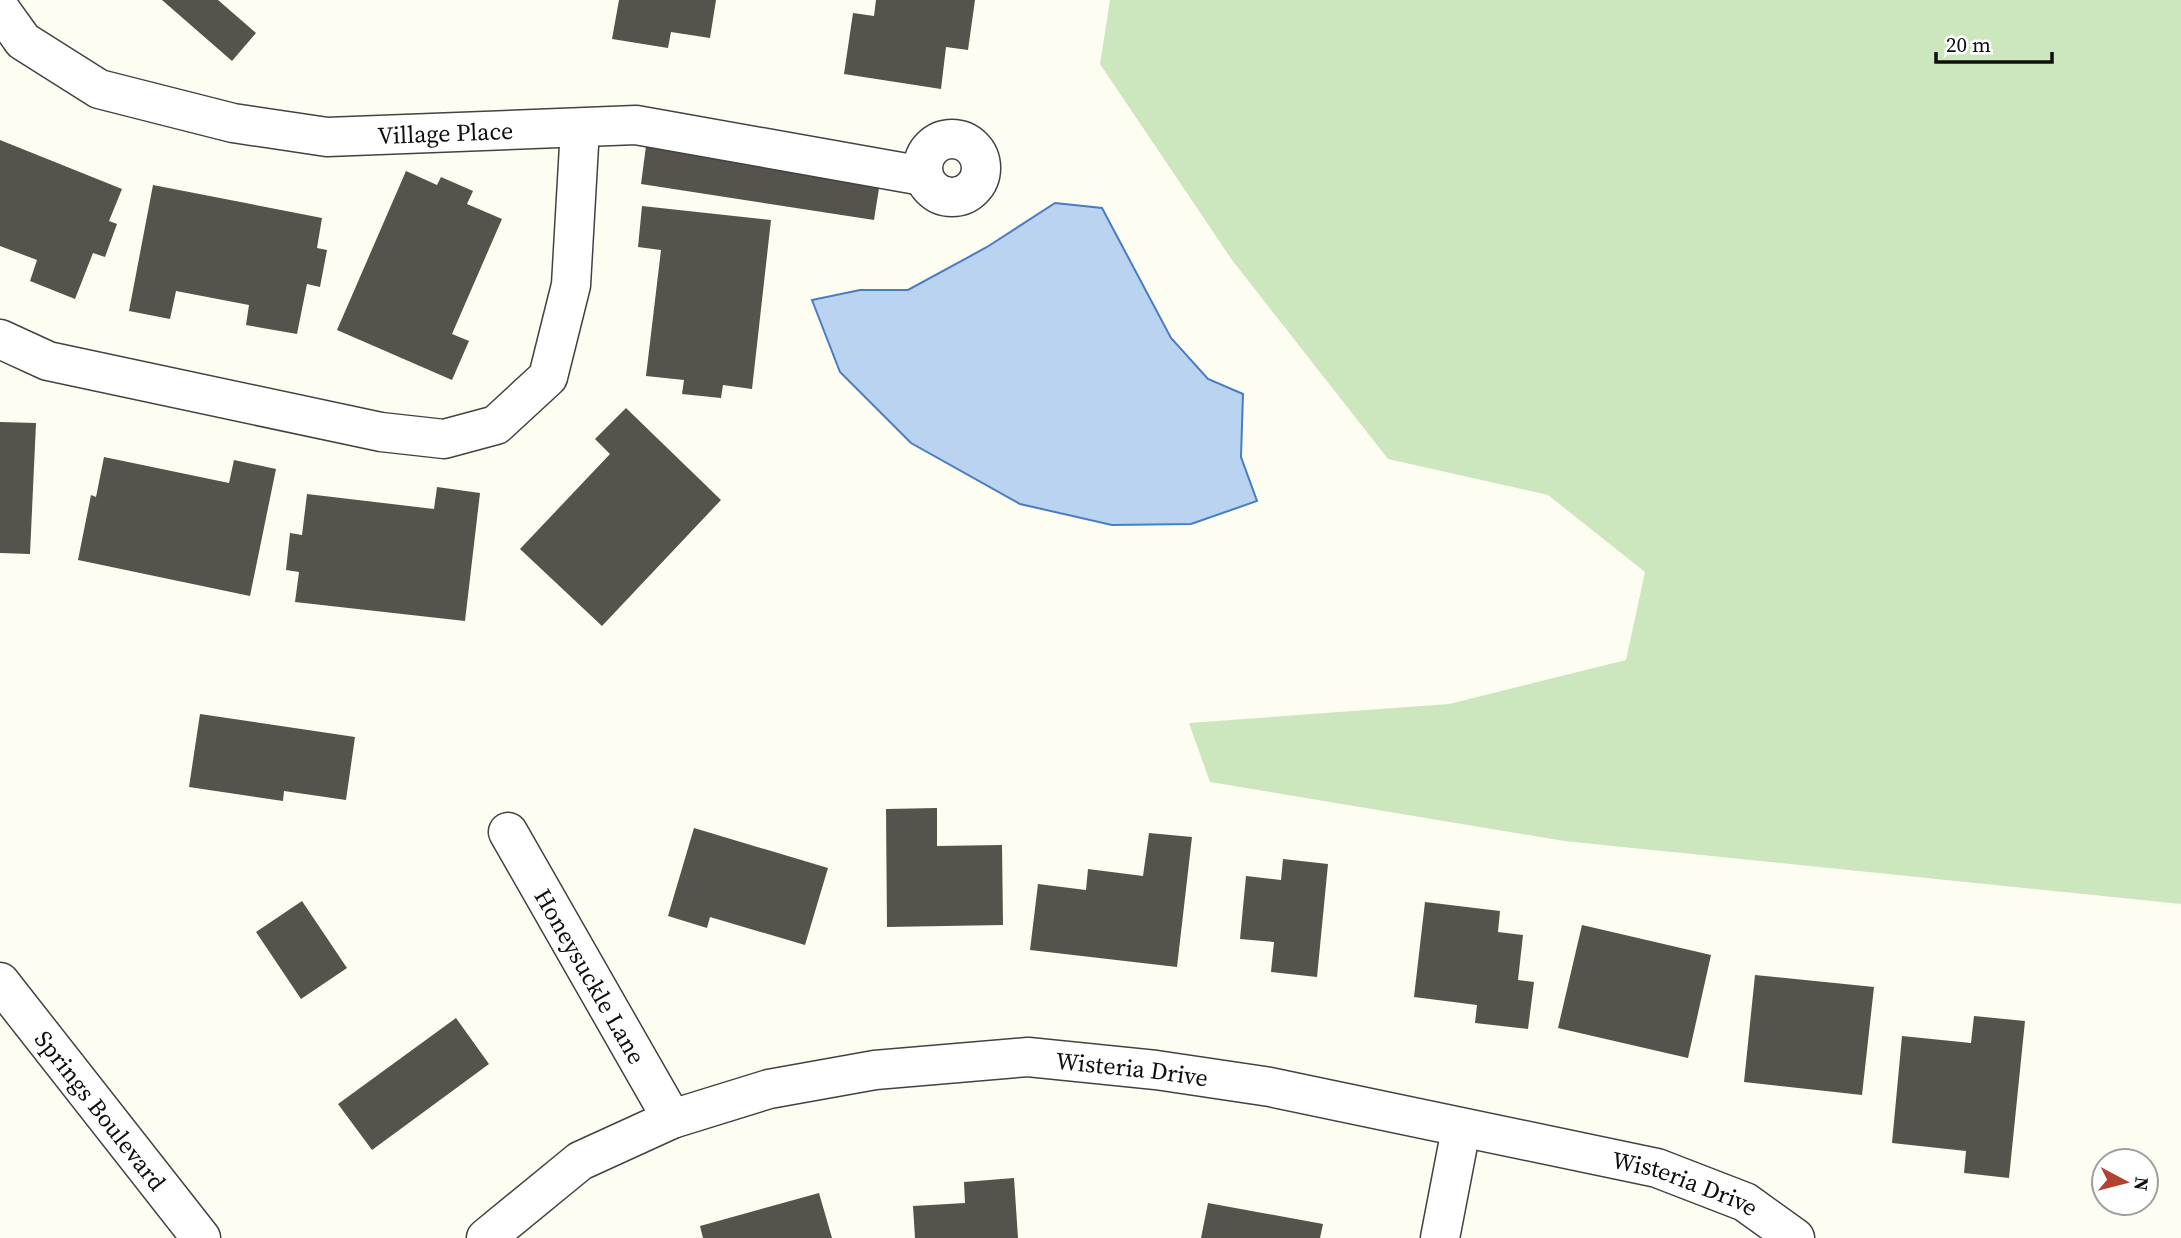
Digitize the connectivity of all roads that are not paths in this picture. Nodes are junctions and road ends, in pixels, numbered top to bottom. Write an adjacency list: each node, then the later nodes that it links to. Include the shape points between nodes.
1 (0, 9): 2 (street, Village Place, via 23,41 99,89 233,123 327,137)
2 (580, 128): 3 (street, Village Place, via 636,125); 5 (street, via 571,285 548,377 496,425 444,439 381,432)
3 (923, 176)
4 (0, 338): 5 (street)
5 (48, 361): 6 (street)
6 (0, 366)
7 (508, 832): 9 (street, Honeysuckle Lane)
8 (0, 982): 11 (street, Springs Boulevard)
9 (672, 1119): 10 (street, Wisteria Drive, via 769,1089 875,1070 1028,1057 1270,1087); 12 (street, Wisteria Drive, via 580,1161)
10 (1461, 1129): 13 (street); 14 (street, Wisteria Drive, via 1657,1168 1745,1202)
11 (201, 1238)
12 (486, 1238)
13 (1440, 1238)
14 (1794, 1238)

